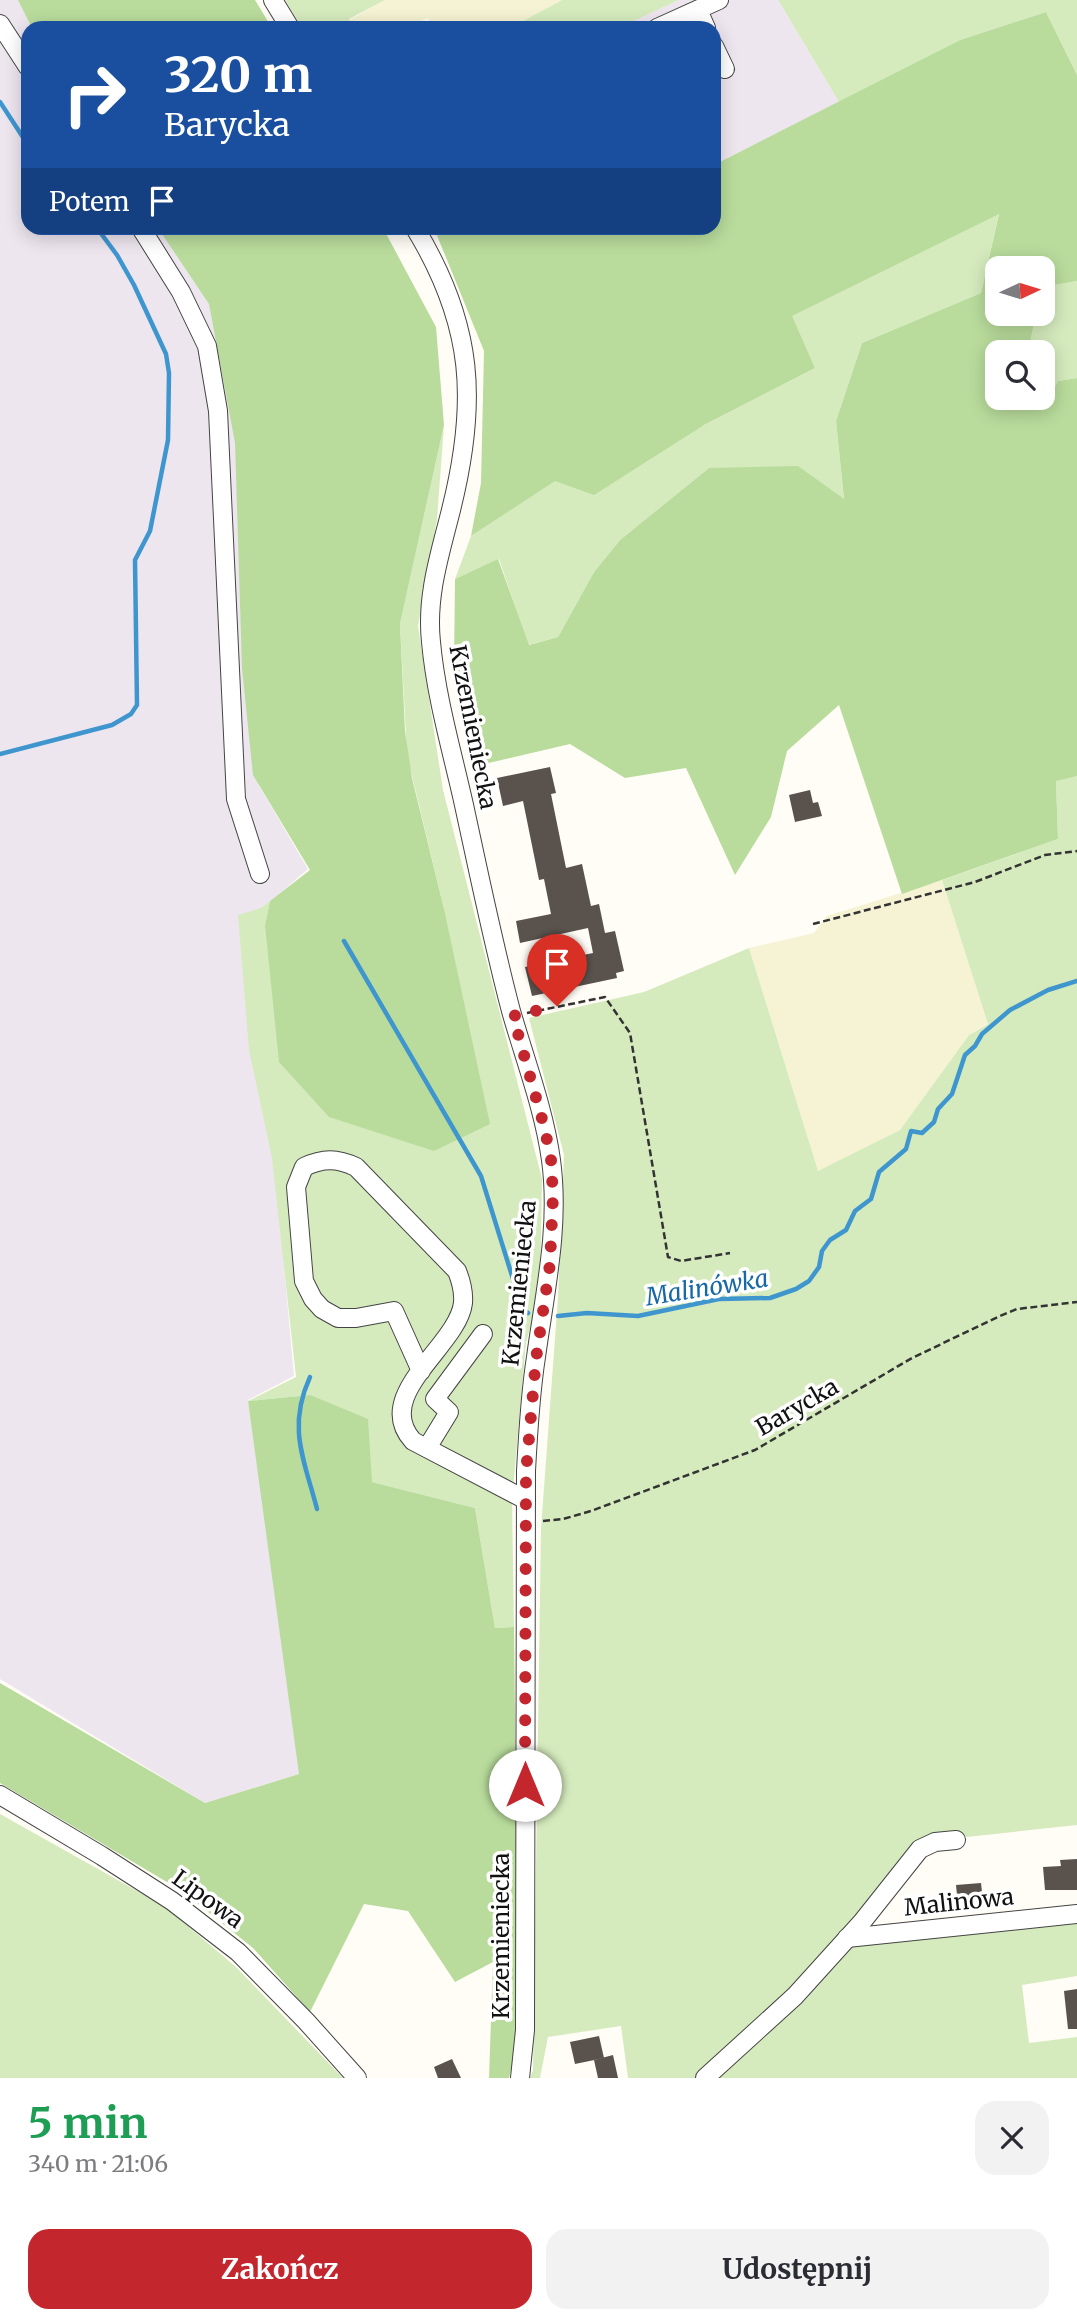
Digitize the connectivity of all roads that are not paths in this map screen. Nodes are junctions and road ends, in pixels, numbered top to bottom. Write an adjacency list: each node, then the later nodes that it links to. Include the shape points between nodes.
1 (273, 0): 4 (street)
2 (719, 0): 3 (street)
3 (698, 10): 5 (street); 6 (street)
4 (286, 21)
5 (673, 21)
6 (703, 21)
7 (0, 24): 8 (street)
8 (21, 56)
9 (721, 61): 10 (street)
10 (725, 69)
11 (145, 235): 13 (street, via 207,346 218,411 236,799)
12 (419, 235): 17 (street, Krzemieniecka, via 453,308 468,394 461,464 431,591 432,653 513,1016 551,1159 552,1237 531,1395)
13 (260, 874)
14 (483, 1334): 16 (street, via 435,1399 456,1416)
15 (421, 1371): 15 (street, via 460,1315 463,1294 457,1271 356,1167 340,1160 319,1160 304,1167 296,1187 304,1281 313,1299 338,1318 394,1311); 16 (street, via 403,1398 403,1423 413,1441)
16 (427, 1448): 17 (street)
17 (526, 1500): 23 (street, Krzemieniecka, via 525,2017)
18 (0, 1795): 22 (street, Lipowa, via 172,1901 239,1952)
19 (956, 1840): 21 (street, via 920,1849)
20 (1077, 1914): 21 (street, Malinowa)
21 (847, 1938): 24 (street, via 795,1996)
22 (357, 2078)
23 (520, 2078)
24 (705, 2078)

